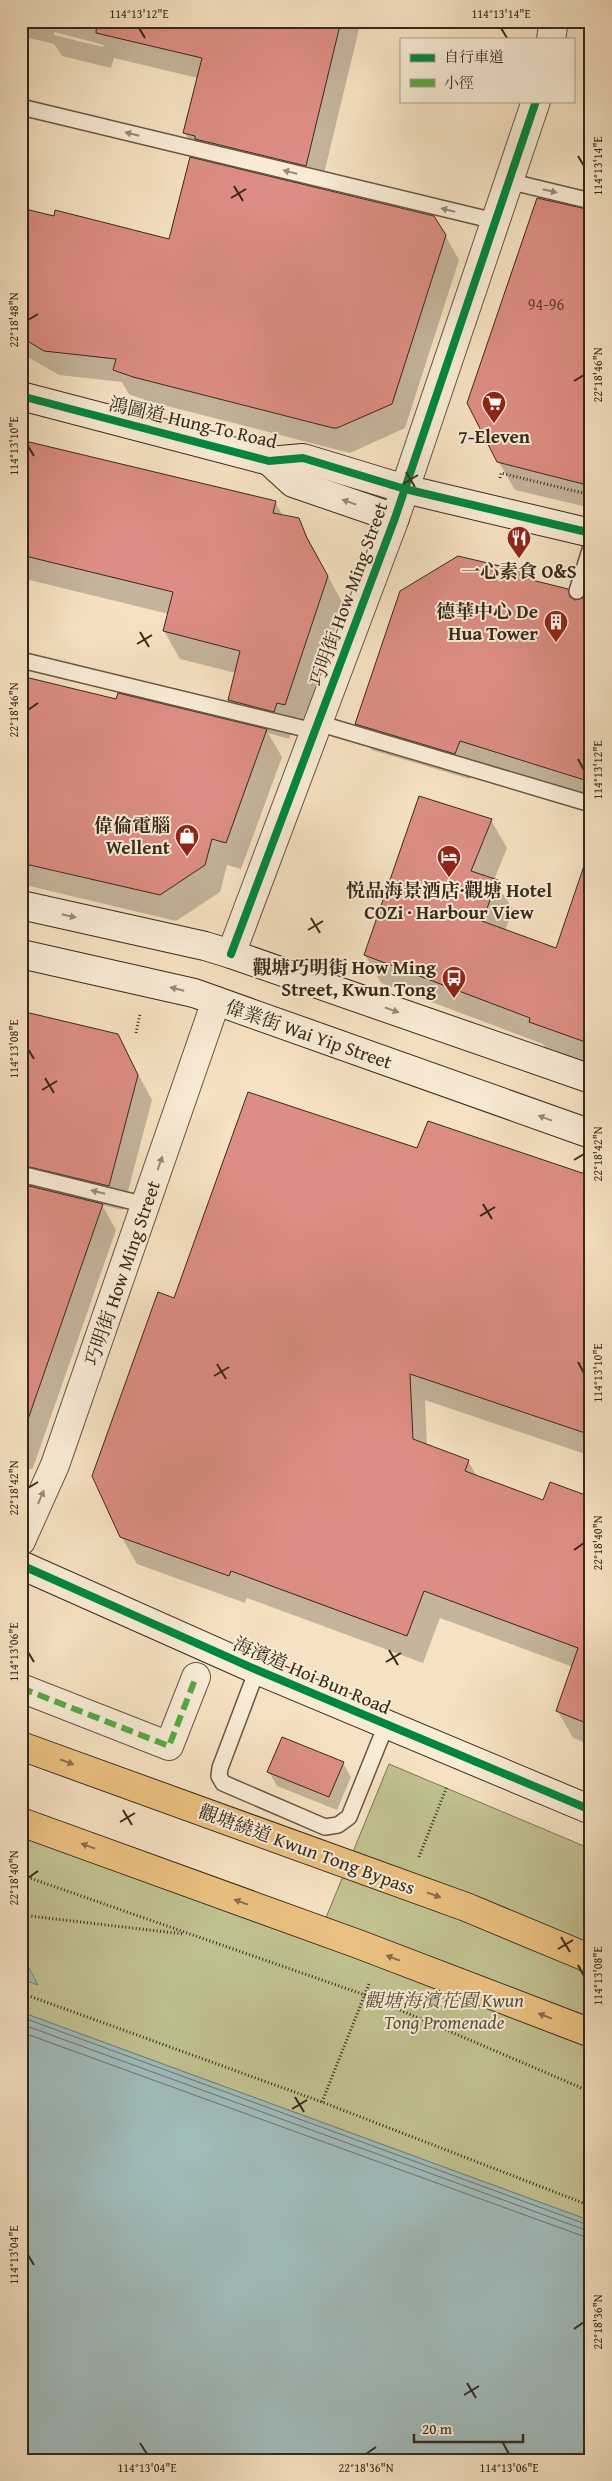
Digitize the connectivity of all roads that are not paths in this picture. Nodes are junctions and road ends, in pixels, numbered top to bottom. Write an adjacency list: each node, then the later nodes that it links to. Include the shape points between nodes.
1 (554, 21): 2 (street)
2 (551, 38)
3 (536, 102): 5 (street, 巧明街 How Ming Street)
4 (21, 107): 7 (lane, one-way to 4)
5 (508, 182): 6 (lane, one-way to 6); 7 (street, 巧明街 How Ming Street)
6 (591, 201)
7 (495, 221): 10 (street, 巧明街 How Ming Street)
8 (21, 396): 9 (street, 鴻圖道 Hung To Road)
9 (269, 461): 10 (street, 鴻圖道 Hung To Road, via 304,458); 11 (street, 鴻圖道 Hung To Road, one-way to 9, via 293,483)
10 (405, 489): 11 (street, 巧明街 How Ming Street); 12 (street, 鴻圖道 Hung To Road)
11 (395, 518): 16 (street, 巧明街 How Ming Street)
12 (591, 533)
13 (591, 547): 14 (lane)
14 (577, 592)
15 (21, 660): 16 (lane)
16 (316, 727): 17 (lane); 20 (street, 巧明街 How Ming Street)
17 (591, 804)
18 (21, 905): 20 (street, one-way to 20)
19 (21, 954): 21 (street, 偉業街 Wai Yip Street, one-way to 19, via 148,981)
20 (231, 954): 22 (street, one-way to 22)
21 (216, 1002): 23 (street, 偉業街 Wai Yip Street, one-way to 21); 25 (street, 巧明街 How Ming Street, one-way to 21)
22 (591, 1079)
23 (591, 1134)
24 (21, 1174): 25 (lane, one-way to 24)
25 (146, 1205): 26 (street, 巧明街 How Ming Street, one-way to 25, via 55,1465)
26 (21, 1541)
27 (21, 1565): 28 (street, 海濱道 Hoi Bun Road)
28 (257, 1670): 31 (street, 海濱道 Hoi Bun Road); 31 (lane, via 220,1768 223,1784 325,1827 338,1825 349,1818)
29 (196, 1677): 30 (street, via 169,1746)
30 (21, 1688)
31 (386, 1725): 33 (street, 海濱道 Hoi Bun Road)
32 (21, 1746): 35 (highway, 觀塘繞道 Kwun Tong Bypass, one-way to 35, bridge, via 466,1907)
33 (591, 1810)
34 (21, 1822): 36 (highway, one-way to 34, bridge, via 358,1944)
35 (591, 1959)
36 (591, 2033)

